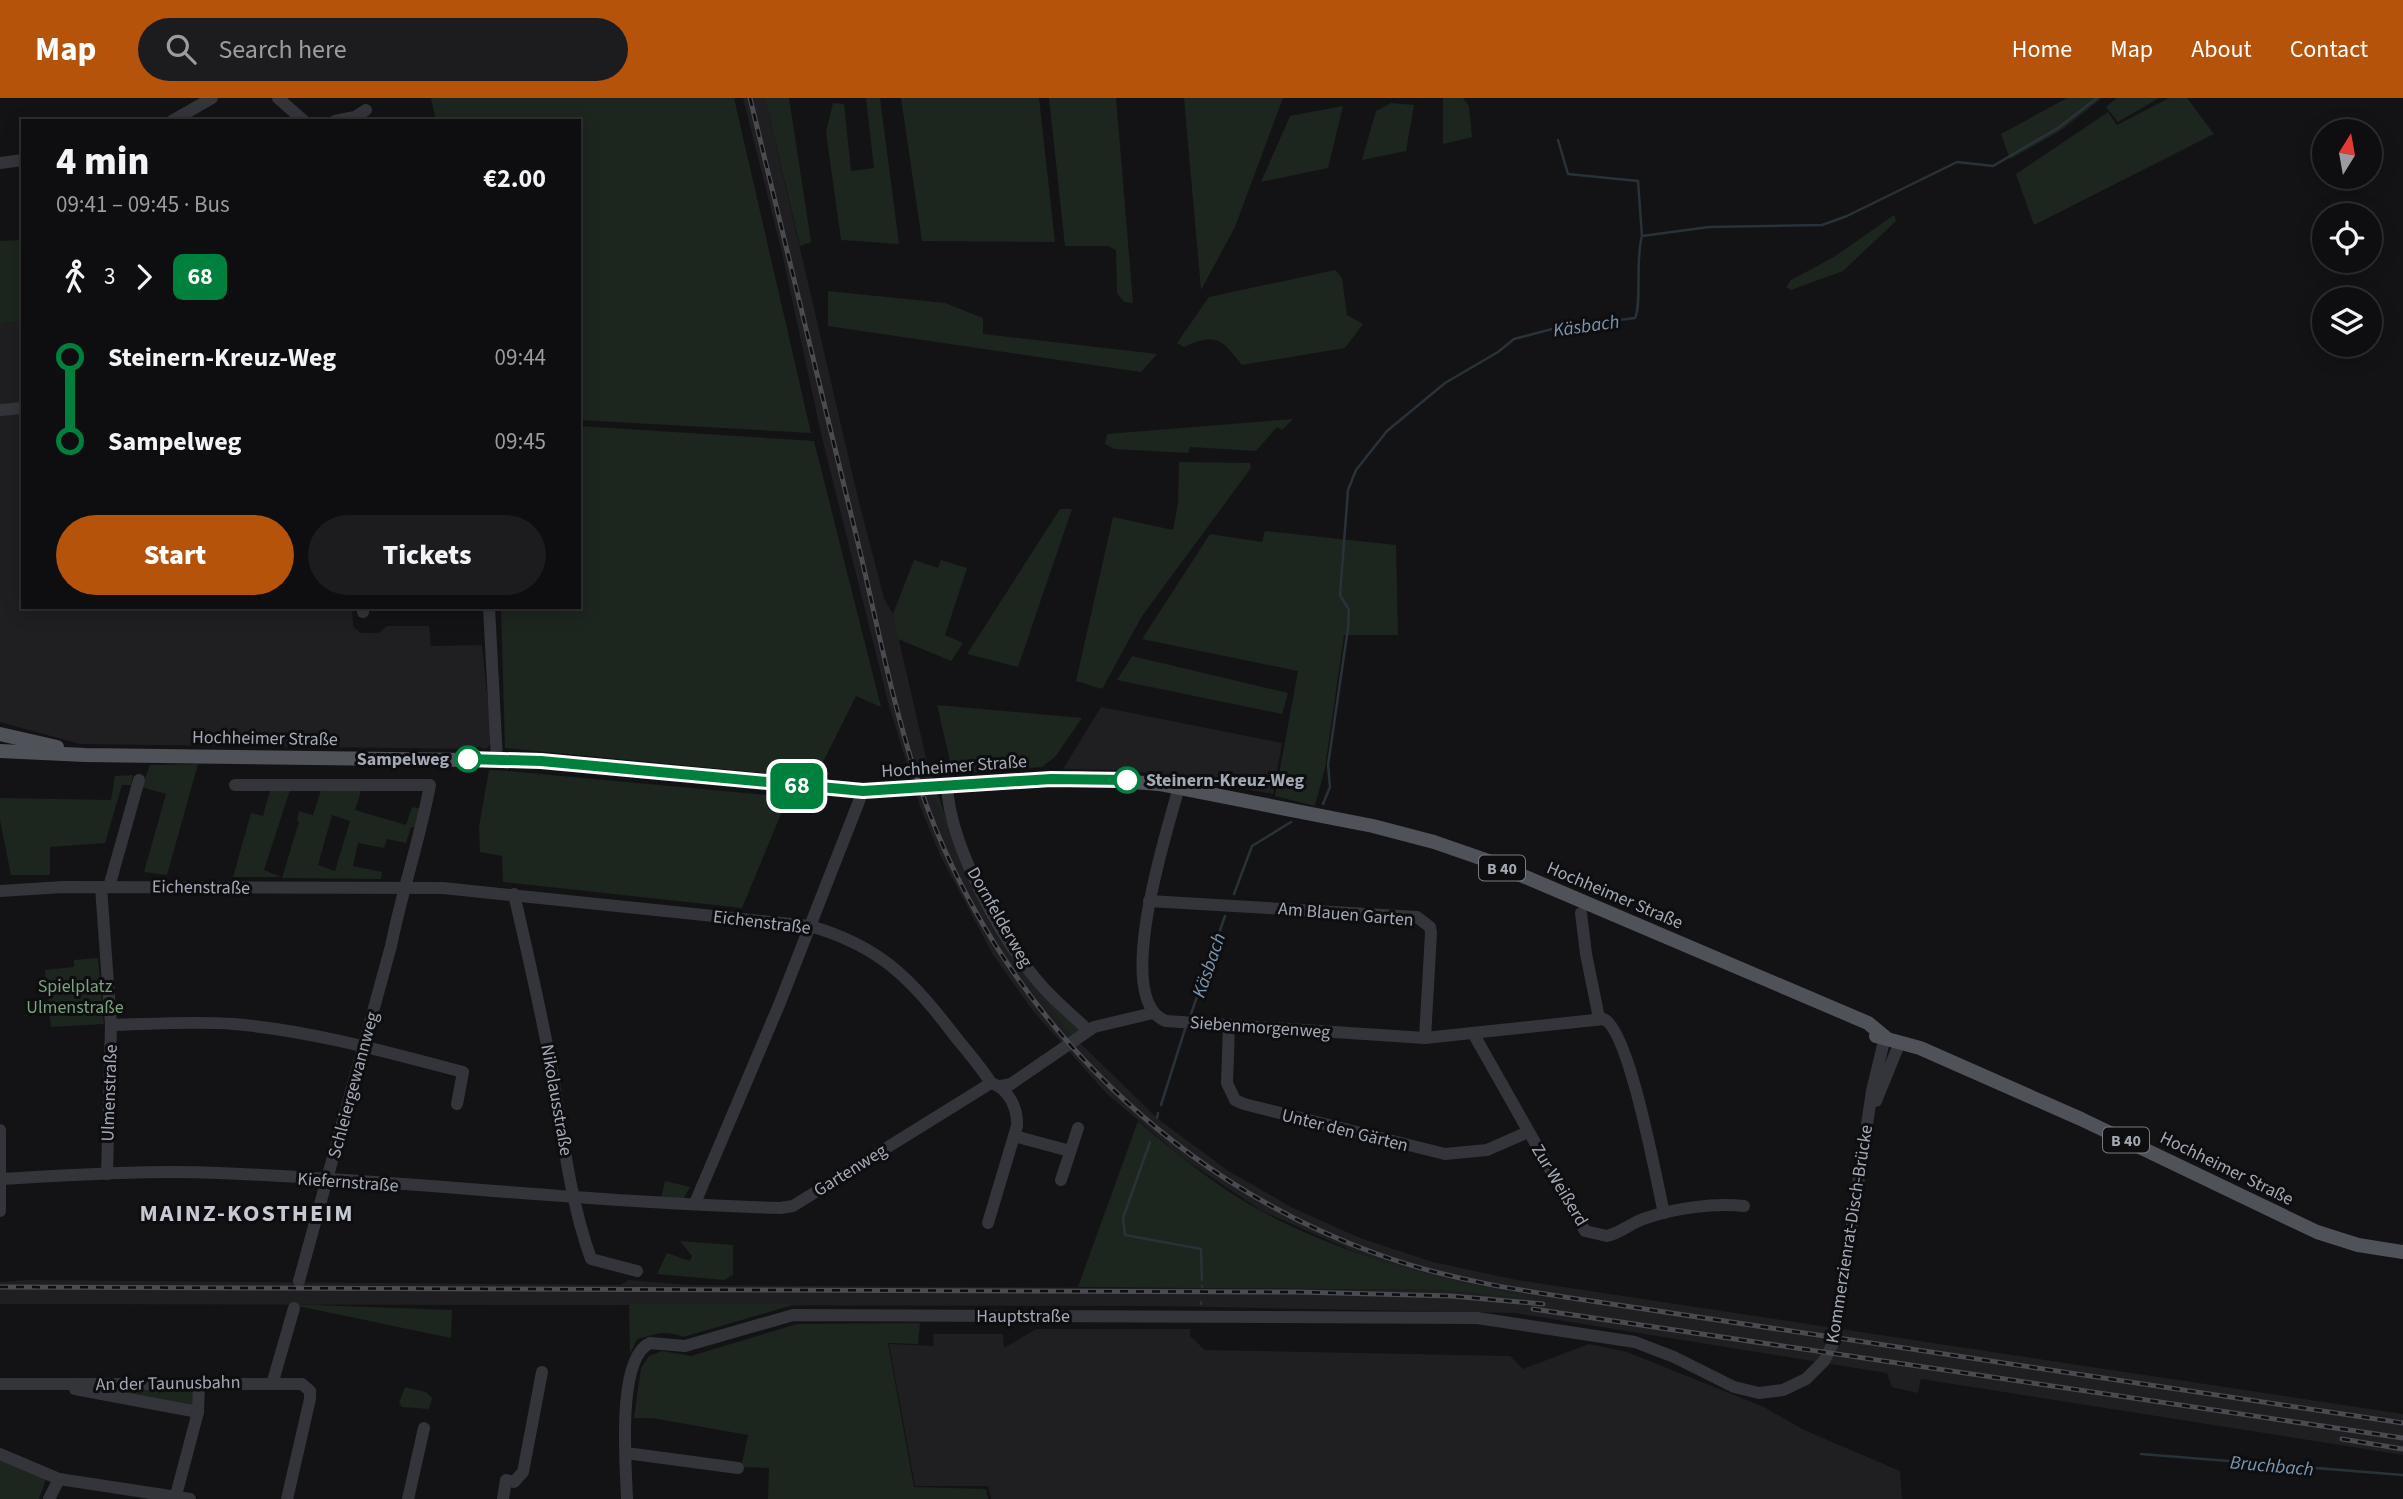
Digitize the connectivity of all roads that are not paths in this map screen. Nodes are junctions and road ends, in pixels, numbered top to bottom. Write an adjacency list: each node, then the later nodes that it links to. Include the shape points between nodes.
1 (212, 98): 4 (street)
2 (278, 98): 5 (street)
3 (366, 110): 6 (street)
4 (175, 119)
5 (302, 119)
6 (345, 119)
7 (21, 160): 8 (street)
8 (0, 163)
9 (21, 408): 10 (street)
10 (0, 410)
11 (489, 609): 15 (street)
12 (0, 734): 14 (main road, Hochheimer Straße / B 40)
13 (0, 751): 14 (main road, Hochheimer Straße / B 40)
14 (85, 755): 15 (main road, Hochheimer Straße / B 40)
15 (497, 760): 20 (main road, Hochheimer Straße / B 40)
16 (139, 780): 21 (street, Ulmenstraße)
17 (235, 785): 22 (street, via 430,785)
18 (947, 786): 19 (main road, Hochheimer Straße / B 40, via 1077,778); 20 (main road, Hochheimer Straße / B 40); 32 (street, Dornfelderweg, via 948,811 961,847 1001,926 1040,984)
19 (1179, 787): 25 (street); 35 (main road, Hochheimer Straße / B 40, via 1434,842 1483,859 1868,1023)
20 (863, 791): 27 (street)
21 (105, 887): 22 (street, Eichenstraße); 23 (street, Eichenstraße); 30 (street, Ulmenstraße)
22 (403, 889): 24 (street, Eichenstraße); 36 (street, Schleiergewannweg)
23 (0, 891)
24 (514, 894): 27 (street, Eichenstraße); 49 (street, Nikolausstraße)
25 (1149, 901): 28 (street, via 1145,967 1147,1001); 34 (street, Am Blauen Garten, via 1417,917 1431,933)
26 (1581, 913): 29 (street)
27 (810, 926): 37 (street, Eichenstraße, via 866,948 899,971); 50 (street)
28 (1153, 1013): 31 (street, Siebenmorgenweg, via 1166,1021); 32 (street, Gartenweg)
29 (1600, 1018): 33 (street, Siebenmorgenweg); 53 (street, via 1613,1026 1623,1046)
30 (111, 1025): 36 (street, via 231,1024); 45 (street, Ulmenstraße)
31 (1229, 1025): 34 (street, Siebenmorgenweg); 41 (street, Unter den Gärten, via 1227,1083 1235,1100 1244,1104 1445,1154 1487,1150)
32 (1088, 1030): 37 (street, Gartenweg, via 1011,1084)
33 (1473, 1033): 34 (street, Siebenmorgenweg); 41 (street, Zur Weißerd)
34 (1425, 1038)
35 (1892, 1040): 55 (main road, Hochheimer Straße / B 40, via 2081,1119 2317,1232); 59 (street, Kommerzienrat-Disch-Brücke, via 1869,1113 1842,1301 1830,1351 1801,1382 1771,1392 1746,1391 1635,1342)
36 (362, 1045): 38 (street, via 463,1072); 47 (street, Schleiergewannweg)
37 (996, 1084): 42 (street, Eichenstraße, via 1016,1110); 50 (street, Gartenweg, via 793,1206)
38 (457, 1104)
39 (1078, 1128): 44 (street)
40 (0, 1130): 43 (street)
41 (1528, 1132): 53 (street, Zur Weißerd, via 1585,1231 1615,1235 1628,1225)
42 (1014, 1136): 44 (street); 54 (street, Eichenstraße)
43 (1, 1146): 52 (street)
44 (1070, 1151): 48 (street)
45 (107, 1174): 46 (street, Kiefernstraße); 47 (street, Kiefernstraße, via 216,1173)
46 (0, 1179)
47 (327, 1180): 49 (street, Kiefernstraße); 57 (street, Schleiergewannweg)
48 (1061, 1180)
49 (574, 1198): 50 (street, Kiefernstraße); 56 (street, Nikolausstraße, via 592,1259)
50 (695, 1203)
51 (1744, 1206): 53 (street, Zur Weißerd)
52 (0, 1211)
53 (1664, 1213)
54 (988, 1223)
55 (2403, 1252)
56 (637, 1271)
57 (299, 1281)
58 (294, 1308): 61 (street)
59 (1519, 1323): 67 (street, Hauptstraße, via 1465,1318 793,1315 685,1346 645,1345 630,1374)
60 (542, 1372): 76 (street, via 523,1472 514,1482 506,1480)
61 (273, 1381): 62 (street, An der Taunusbahn); 74 (street, An der Taunusbahn, via 305,1385 310,1399)
62 (199, 1383): 64 (street, An der Taunusbahn); 65 (street)
63 (0, 1384): 64 (street, An der Taunusbahn)
64 (47, 1384): 65 (street, An der Taunusbahn)
65 (198, 1412): 71 (street)
66 (424, 1428): 75 (street)
67 (626, 1452): 69 (street); 77 (street, Hauptstraße)
68 (0, 1454): 70 (street)
69 (738, 1468)
70 (59, 1479): 71 (street); 72 (street)
71 (175, 1498): 73 (street)
72 (49, 1499)
73 (190, 1499)
74 (287, 1499)
75 (408, 1499)
76 (503, 1499)
77 (627, 1499)

